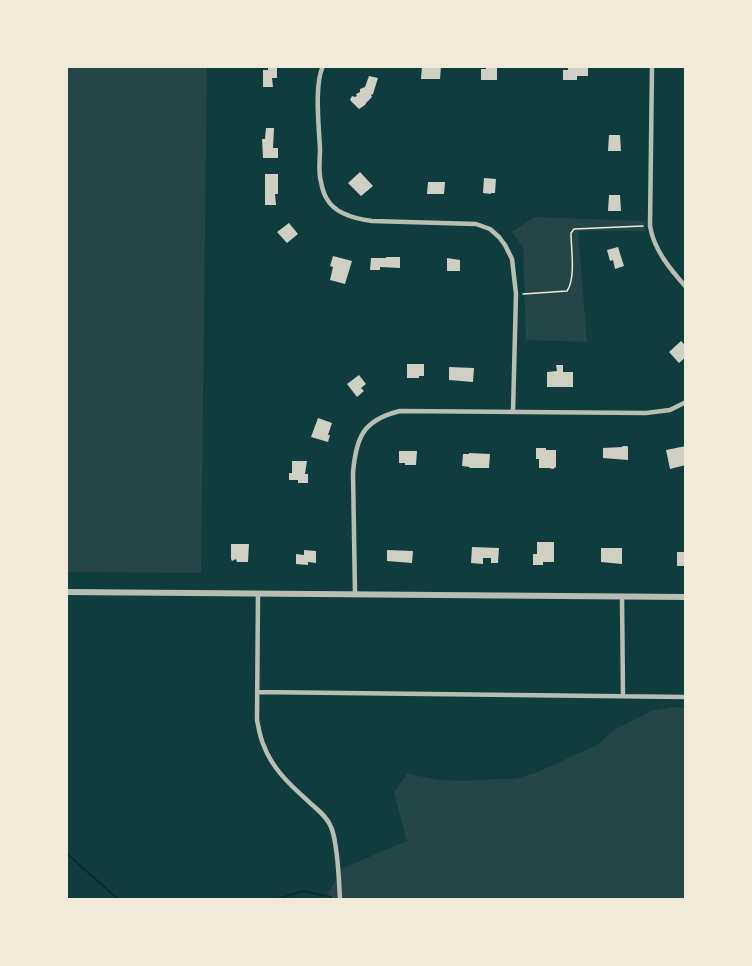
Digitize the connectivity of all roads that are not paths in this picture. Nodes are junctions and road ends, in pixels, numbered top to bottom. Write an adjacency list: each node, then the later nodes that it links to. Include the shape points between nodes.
1 (323, 66): 5 (street, via 318,93 320,180 333,206 358,219 372,221 476,224 490,229 505,245 512,259 516,294)
2 (652, 66): 3 (street, via 650,226 656,246)
3 (686, 286)
4 (686, 402): 5 (street, via 670,410 645,413)
5 (513, 412): 8 (street, via 400,411 379,417 366,428 354,456)
6 (66, 592): 7 (street)
7 (258, 593): 8 (street); 11 (street)
8 (355, 593): 9 (street)
9 (622, 596): 10 (street); 12 (street)
10 (686, 597)
11 (257, 692): 12 (street); 14 (street, via 257,720 264,748 290,784 332,827)
12 (623, 696): 13 (street)
13 (686, 697)
14 (340, 900)

